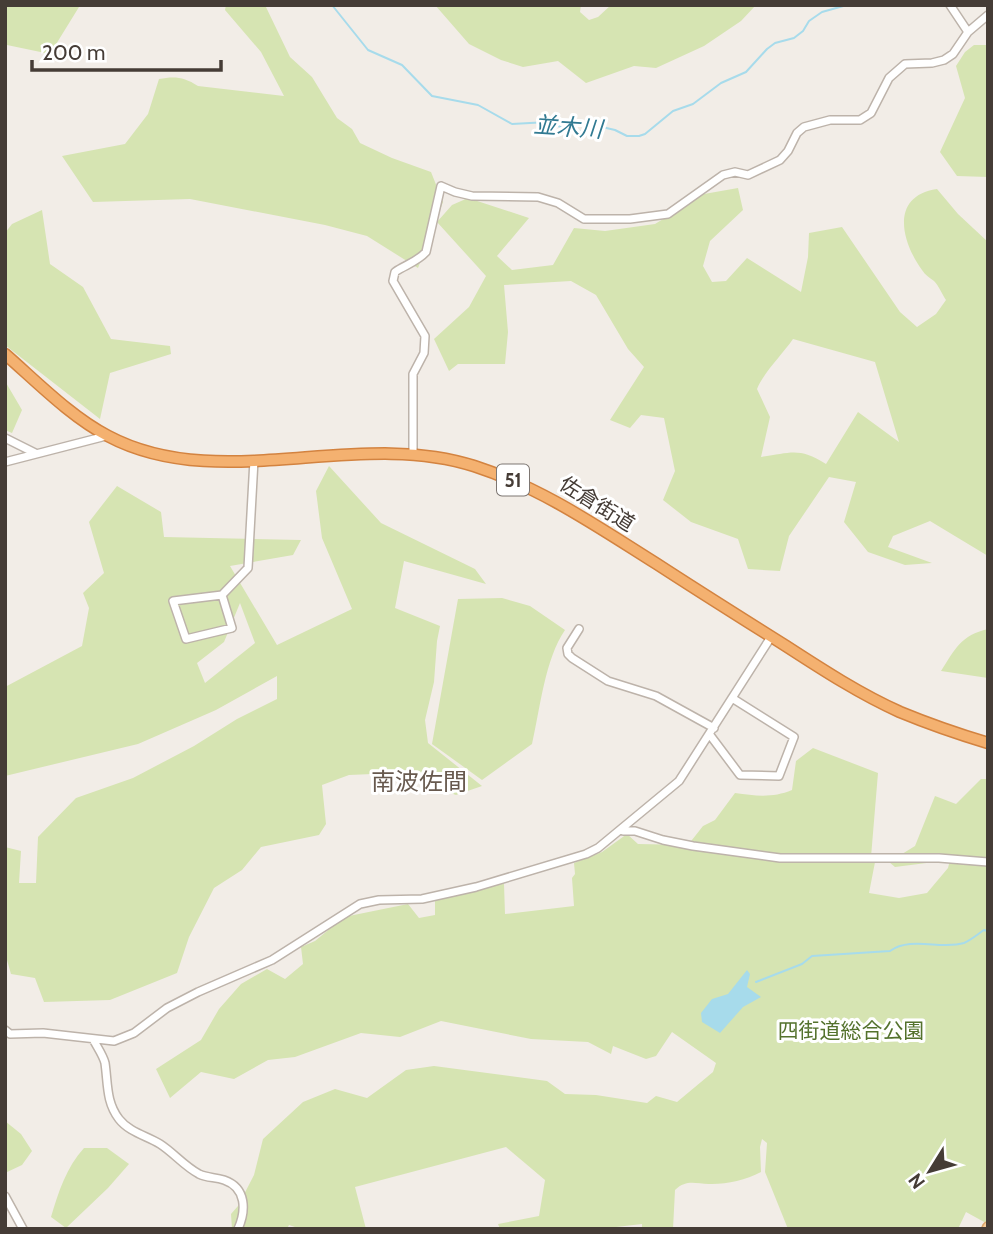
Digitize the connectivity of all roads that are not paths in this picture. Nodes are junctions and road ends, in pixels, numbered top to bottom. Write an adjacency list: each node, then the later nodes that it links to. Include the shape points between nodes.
1 (950, 5): 3 (street)
2 (988, 15): 3 (street)
3 (968, 32): 8 (street, via 944,60 905,64 889,78 871,113 860,120 830,120 804,127 780,160 748,175 723,175 668,214 584,219 538,197 472,196 442,186 426,252 395,272 393,281 425,336 424,353 414,374)
4 (5, 354): 5 (highway, 佐倉街道 / 51)
5 (106, 436): 7 (street); 9 (highway, 佐倉街道 / 51, via 169,457)
6 (5, 438): 7 (street)
7 (35, 453): 10 (street)
8 (413, 454): 9 (highway, 佐倉街道 / 51); 13 (highway, 佐倉街道 / 51, via 472,465 542,493)
9 (254, 460): 11 (street, via 248,568)
10 (5, 462)
11 (222, 595): 11 (street, via 173,600 186,639 232,628)
12 (579, 629): 15 (street, via 567,648 572,658 608,681 656,696)
13 (771, 637): 14 (street); 16 (highway, 佐倉街道 / 51, via 869,697)
14 (732, 698): 15 (street); 15 (street, via 794,737 779,776 740,775)
15 (712, 731): 17 (street, via 679,781)
16 (988, 743)
17 (622, 829): 18 (street, via 663,841 780,858); 20 (street, via 586,854 476,887 422,899 360,904 272,960 167,1008 134,1033 114,1041)
18 (988, 862)
19 (6, 1032): 20 (street)
20 (93, 1039): 23 (street, via 104,1061 107,1092 117,1117 191,1170 237,1187 244,1205)
21 (5, 1196): 22 (street)
22 (23, 1229)
23 (238, 1229)

